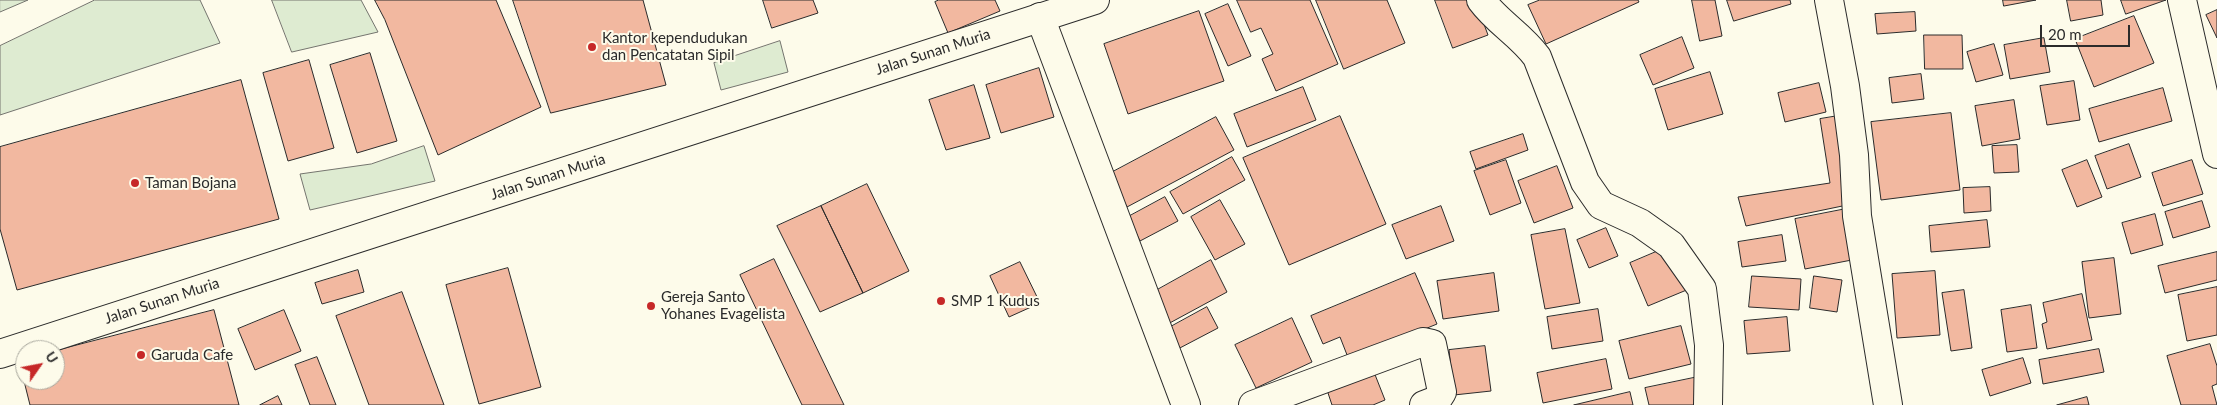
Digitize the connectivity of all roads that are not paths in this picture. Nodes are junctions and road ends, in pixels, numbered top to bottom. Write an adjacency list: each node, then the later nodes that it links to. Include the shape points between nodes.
1 (1096, 0): 5 (street, Jalan Sunan Muria)
2 (1482, 0): 11 (street, via 1537,57 1585,182 1602,205 1640,223 1671,246 1702,289 1709,345)
3 (1829, 0): 12 (street, via 1846,86 1857,216)
4 (2182, 0): 6 (street)
5 (1040, 17): 7 (street, Jalan Sunan Muria); 8 (street)
6 (2217, 154)
7 (0, 354)
8 (1186, 405)
9 (1253, 405): 10 (street, via 1423,342 1432,344 1442,392 1437,400)
10 (1424, 405)
11 (1708, 405)
12 (1888, 405)

